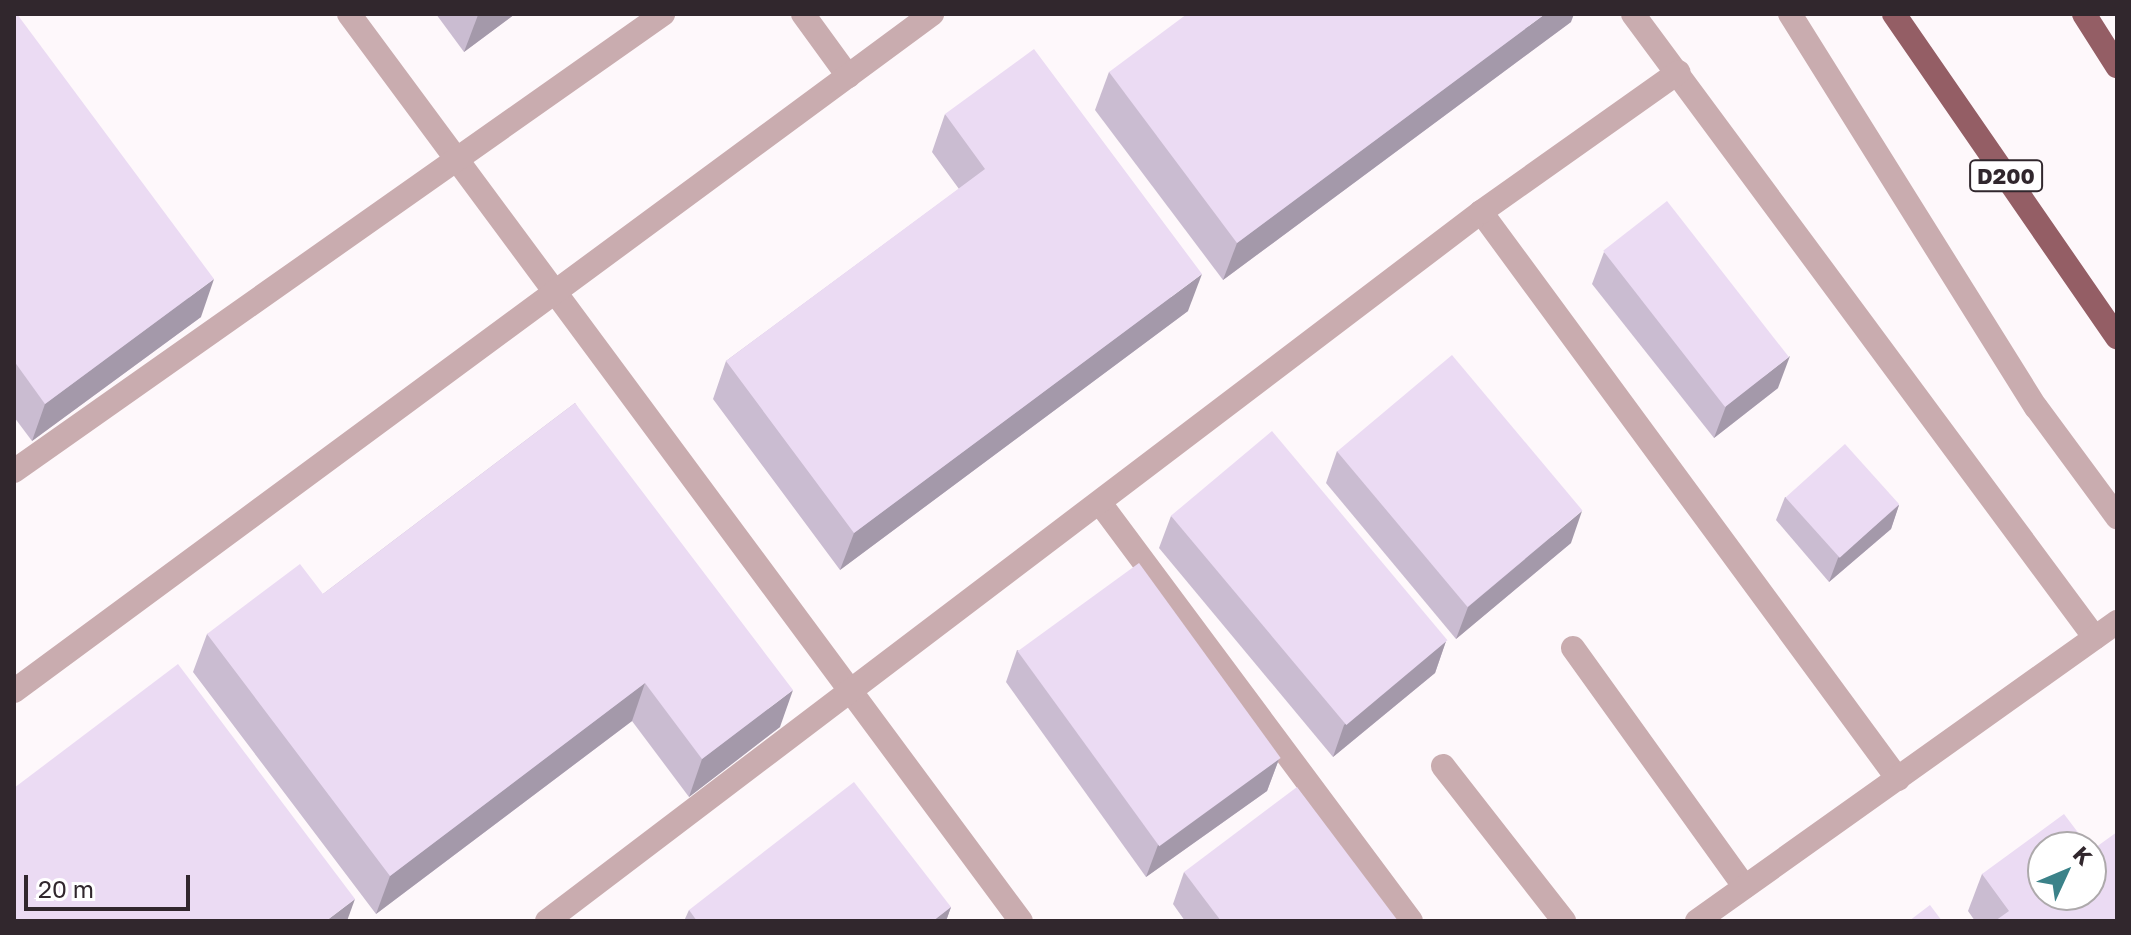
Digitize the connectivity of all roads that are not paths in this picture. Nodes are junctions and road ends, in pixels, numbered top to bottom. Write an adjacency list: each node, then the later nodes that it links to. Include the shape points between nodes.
1 (349, 14): 12 (street)
2 (663, 14): 12 (street)
3 (803, 14): 11 (street)
4 (932, 14): 11 (street)
5 (1633, 14): 10 (street)
6 (1790, 14): 18 (street, via 2036,407)
7 (1894, 14): 15 (highway, D200)
8 (2084, 14): 9 (highway)
9 (2117, 66)
10 (1679, 72): 13 (street); 20 (street)
11 (848, 76): 14 (street)
12 (457, 159): 14 (street); 16 (street)
13 (1481, 212): 17 (street); 25 (street)
14 (555, 291): 22 (street); 23 (street)
15 (2117, 337)
16 (14, 471)
17 (1100, 503): 22 (street); 29 (street)
18 (2117, 517)
19 (2117, 622): 20 (street)
20 (2095, 638): 25 (street)
21 (1573, 648): 26 (street)
22 (849, 689): 27 (street); 28 (street)
23 (14, 691)
24 (1443, 766): 30 (street)
25 (1898, 779): 26 (street)
26 (1745, 887): 31 (street)
27 (547, 921)
28 (1021, 921)
29 (1411, 921)
30 (1564, 921)
31 (1697, 921)

